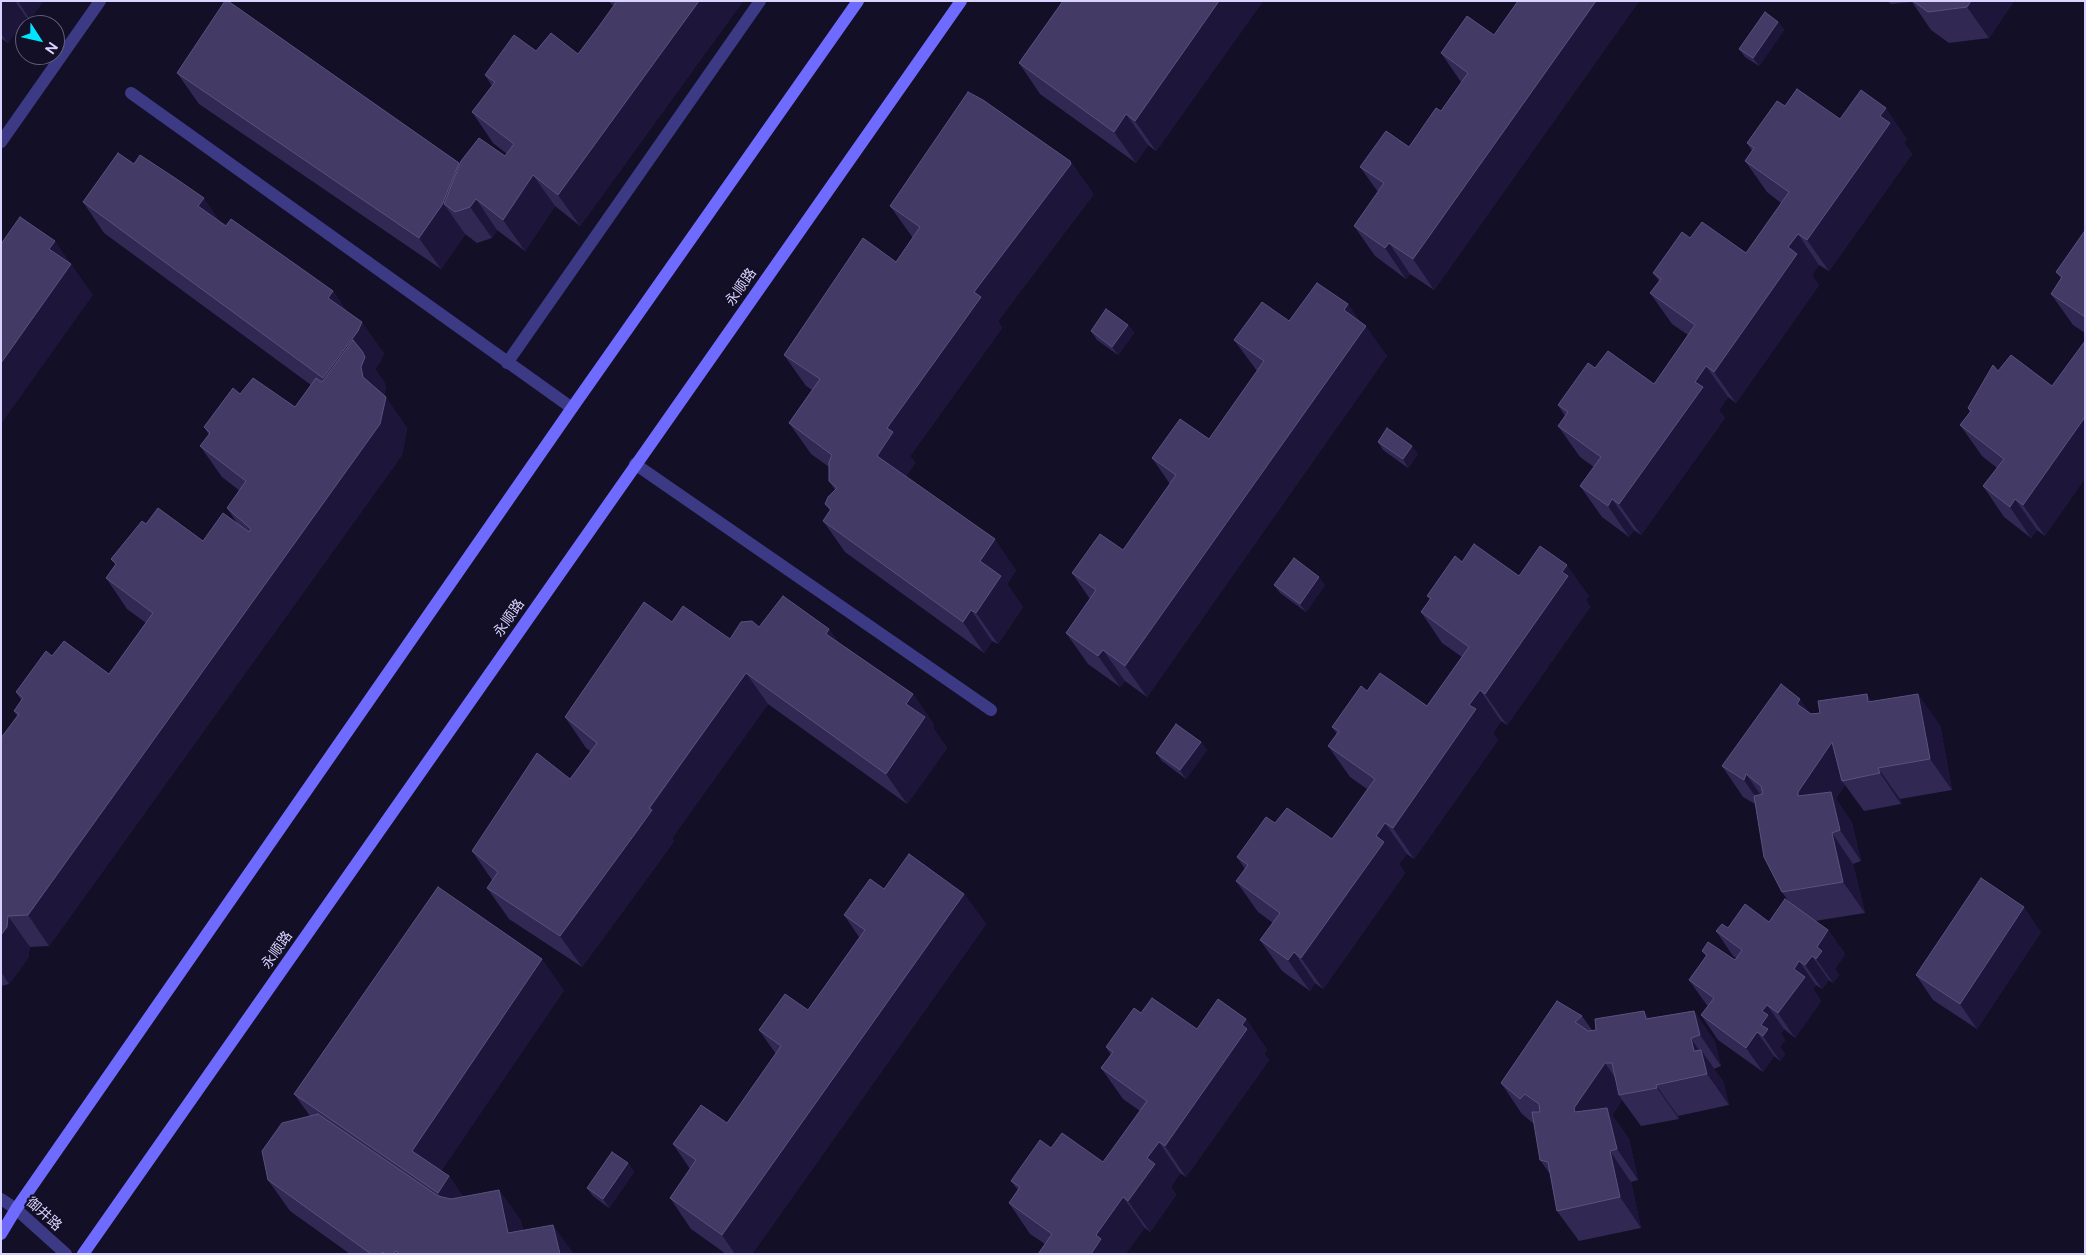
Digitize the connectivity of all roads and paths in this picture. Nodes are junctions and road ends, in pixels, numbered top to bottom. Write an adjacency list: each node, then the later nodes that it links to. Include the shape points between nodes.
1 (100, 1): 6 (street)
2 (760, 1): 7 (street)
3 (858, 1): 8 (main road)
4 (960, 1): 9 (main road, 永顺路)
5 (131, 93): 7 (street)
6 (1, 142)
7 (507, 363): 8 (street)
8 (572, 408): 12 (main road)
9 (635, 464): 10 (street); 15 (main road, 永顺路)
10 (990, 710)
11 (1, 1199): 12 (street, 御井路)
12 (16, 1209): 13 (main road); 14 (street, 御井路)
13 (1, 1234)
14 (66, 1254)
15 (83, 1254)

